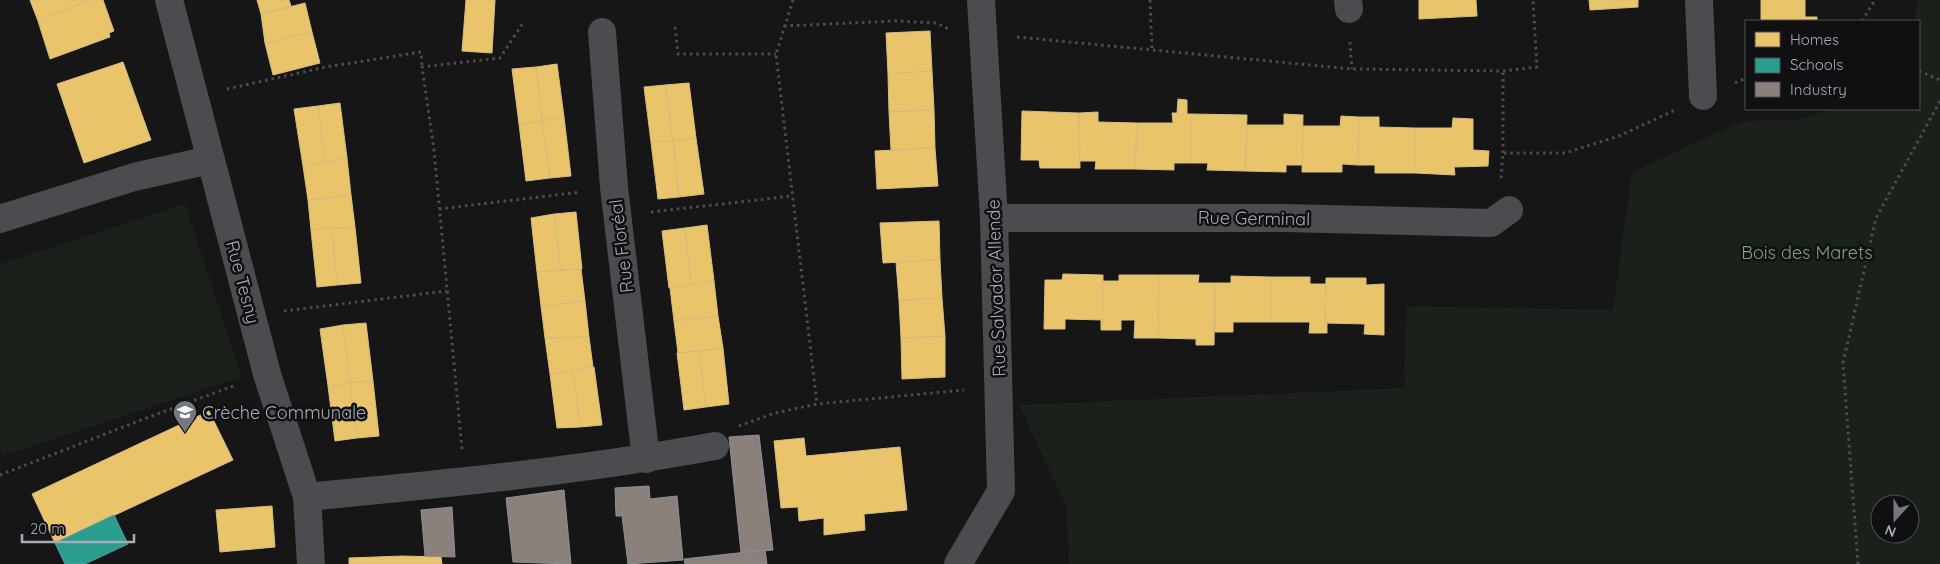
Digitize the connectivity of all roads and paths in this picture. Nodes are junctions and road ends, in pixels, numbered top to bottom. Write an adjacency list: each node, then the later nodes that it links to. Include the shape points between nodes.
1 (169, 0): 21 (street, Rue Tesny)
2 (793, 0): 10 (path)
3 (981, 0): 13 (street, Rue Salvador Allende)
4 (1150, 0): 14 (path)
5 (1533, 0): 17 (path, via 1537,67)
6 (1699, 0): 22 (street)
7 (1875, 0): 8 (path)
8 (1863, 20)
9 (523, 23): 16 (path, via 500,58)
10 (784, 26): 13 (path, via 936,23 956,32); 15 (path)
11 (675, 28): 15 (path, via 678,54)
12 (602, 32): 26 (street, Rue Floréal)
13 (982, 36): 14 (path); 31 (street, Rue Salvador Allende)
14 (1152, 49): 17 (path, via 1352,69)
15 (776, 54): 27 (path)
16 (422, 67): 21 (path, via 421,52 326,67); 28 (path)
17 (1503, 71): 24 (path)
18 (1920, 71): 20 (path)
19 (1745, 78): 22 (path)
20 (1940, 80)
21 (194, 96): 25 (street, Rue Tesny)
22 (1703, 96): 24 (path, via 1619,136 1565,153)
23 (1940, 100): 45 (path, via 1876,218 1843,362)
24 (1502, 153): 29 (path, via 1501,187)
25 (210, 160): 32 (street, via 134,177); 34 (street, Rue Tesny)
26 (614, 187): 28 (path); 30 (street, Rue Floréal)
27 (792, 196): 30 (path); 37 (path)
28 (439, 209): 33 (path)
29 (1509, 210): 31 (street, Rue Germinal, via 1491,223 1285,218)
30 (618, 215): 39 (street, Rue Floréal)
31 (994, 218): 44 (street, Rue Salvador Allende, via 1001,491)
32 (0, 219)
33 (447, 291): 34 (path); 41 (path)
34 (252, 316): 35 (street, Rue Tesny)
35 (267, 374): 40 (path); 42 (street, Rue Tesny)
36 (966, 390): 37 (path)
37 (817, 404): 38 (path, via 775,413 727,431)
38 (714, 446): 39 (street)
39 (646, 459): 41 (street)
40 (0, 475)
41 (466, 482): 42 (street)
42 (306, 497): 43 (street, Rue Tesny)
43 (312, 564)
44 (958, 564)
45 (1858, 564)

